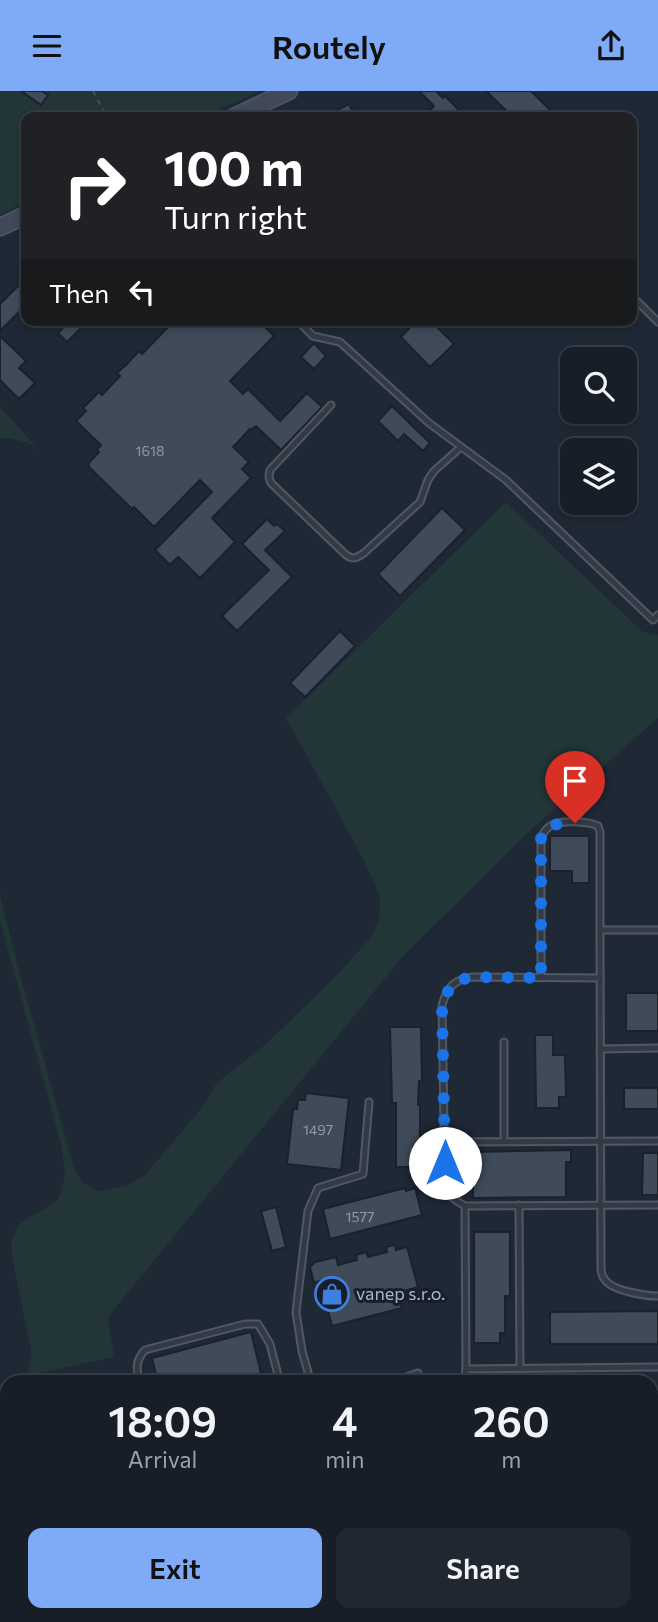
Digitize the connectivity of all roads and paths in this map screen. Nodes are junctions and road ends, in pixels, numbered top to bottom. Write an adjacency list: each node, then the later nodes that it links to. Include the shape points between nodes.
1 (93, 91): 3 (path)
2 (289, 91): 4 (street)
3 (104, 112)
4 (245, 112)
5 (21, 217): 6 (street)
6 (0, 227)
7 (637, 301): 8 (lane)
8 (658, 322)
9 (303, 326): 11 (lane, via 313,336 341,342)
10 (331, 405): 11 (lane, via 270,470 269,477 351,558 364,553 420,502 434,471)
11 (461, 447): 12 (lane, via 506,480 653,620)
12 (658, 615)
13 (600, 930): 14 (lane); 15 (lane, via 598,826 591,822 551,825 541,838); 16 (lane)
14 (658, 930)
15 (541, 978): 16 (lane); 24 (lane, via 472,977 453,984 445,994)
16 (600, 978): 19 (lane)
17 (504, 1042): 21 (lane)
18 (658, 1048): 19 (lane)
19 (600, 1049): 22 (lane)
20 (369, 1102): 36 (lane, via 363,1174 318,1188 308,1211 296,1312)
21 (504, 1141): 22 (lane); 24 (lane)
22 (600, 1141): 23 (lane); 26 (lane)
23 (658, 1141)
24 (445, 1142): 28 (lane, via 446,1190)
25 (519, 1205): 26 (lane); 28 (lane); 31 (lane)
26 (600, 1205): 27 (lane); 29 (lane, via 601,1270 606,1281 617,1288)
27 (658, 1205)
28 (465, 1206): 32 (lane)
29 (658, 1296)
30 (658, 1367): 31 (lane)
31 (520, 1369): 32 (lane)
32 (466, 1370): 38 (lane)
33 (418, 1373): 37 (lane)
34 (137, 1375): 35 (lane, via 138,1357 145,1350 258,1324 270,1344)
35 (278, 1375)
36 (309, 1375)
37 (412, 1375)
38 (465, 1375)

